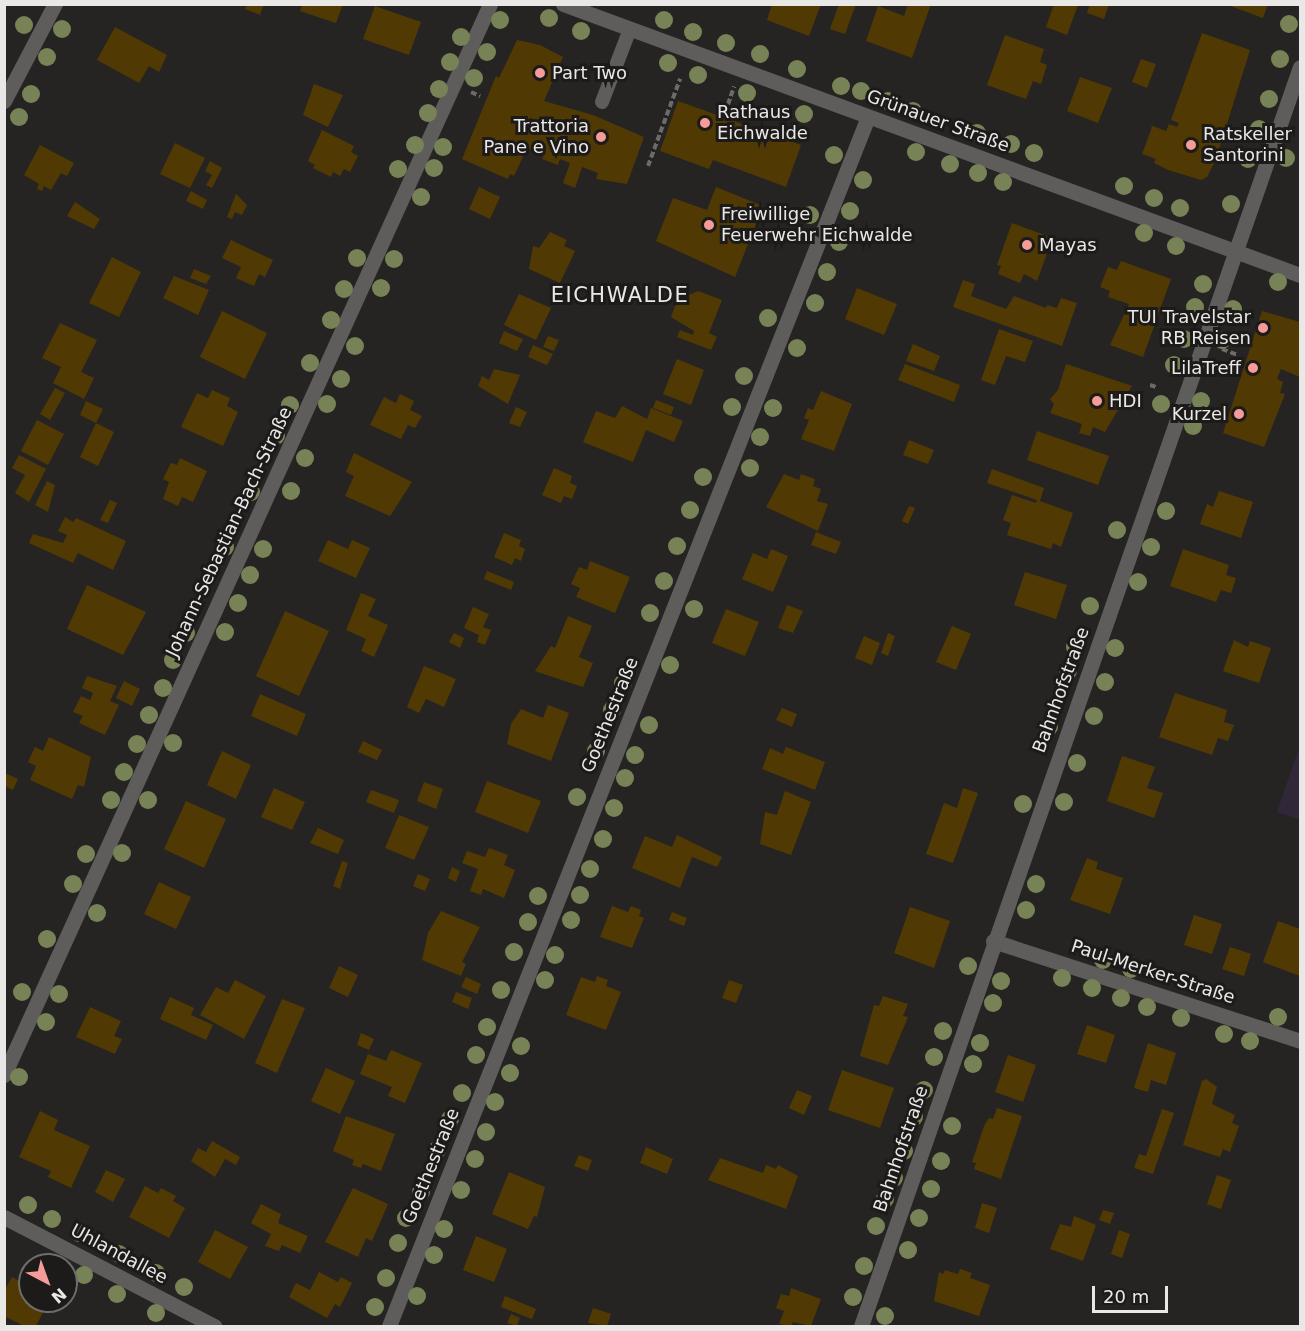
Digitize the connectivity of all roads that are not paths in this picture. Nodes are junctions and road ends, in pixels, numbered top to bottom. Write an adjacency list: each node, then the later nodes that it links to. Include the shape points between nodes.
1 (55, 4): 6 (street)
2 (490, 4): 13 (street, Johann-Sebastian-Bach-Straße)
3 (563, 4): 4 (street, Grünauer Straße)
4 (630, 29): 7 (lane); 8 (street, Grünauer Straße)
5 (1300, 67): 9 (street, Bahnhofstraße)
6 (4, 101)
7 (602, 102)
8 (868, 117): 9 (street, Grünauer Straße); 16 (street, Goethestraße)
9 (1237, 252): 10 (street, Grünauer Straße); 11 (street, Bahnhofstraße)
10 (1300, 275)
11 (993, 941): 12 (street, Paul-Merker-Straße); 17 (street, Bahnhofstraße)
12 (1300, 1041)
13 (4, 1075)
14 (4, 1217): 15 (street, Uhlandallee)
15 (208, 1325)
16 (389, 1326)
17 (861, 1326)

